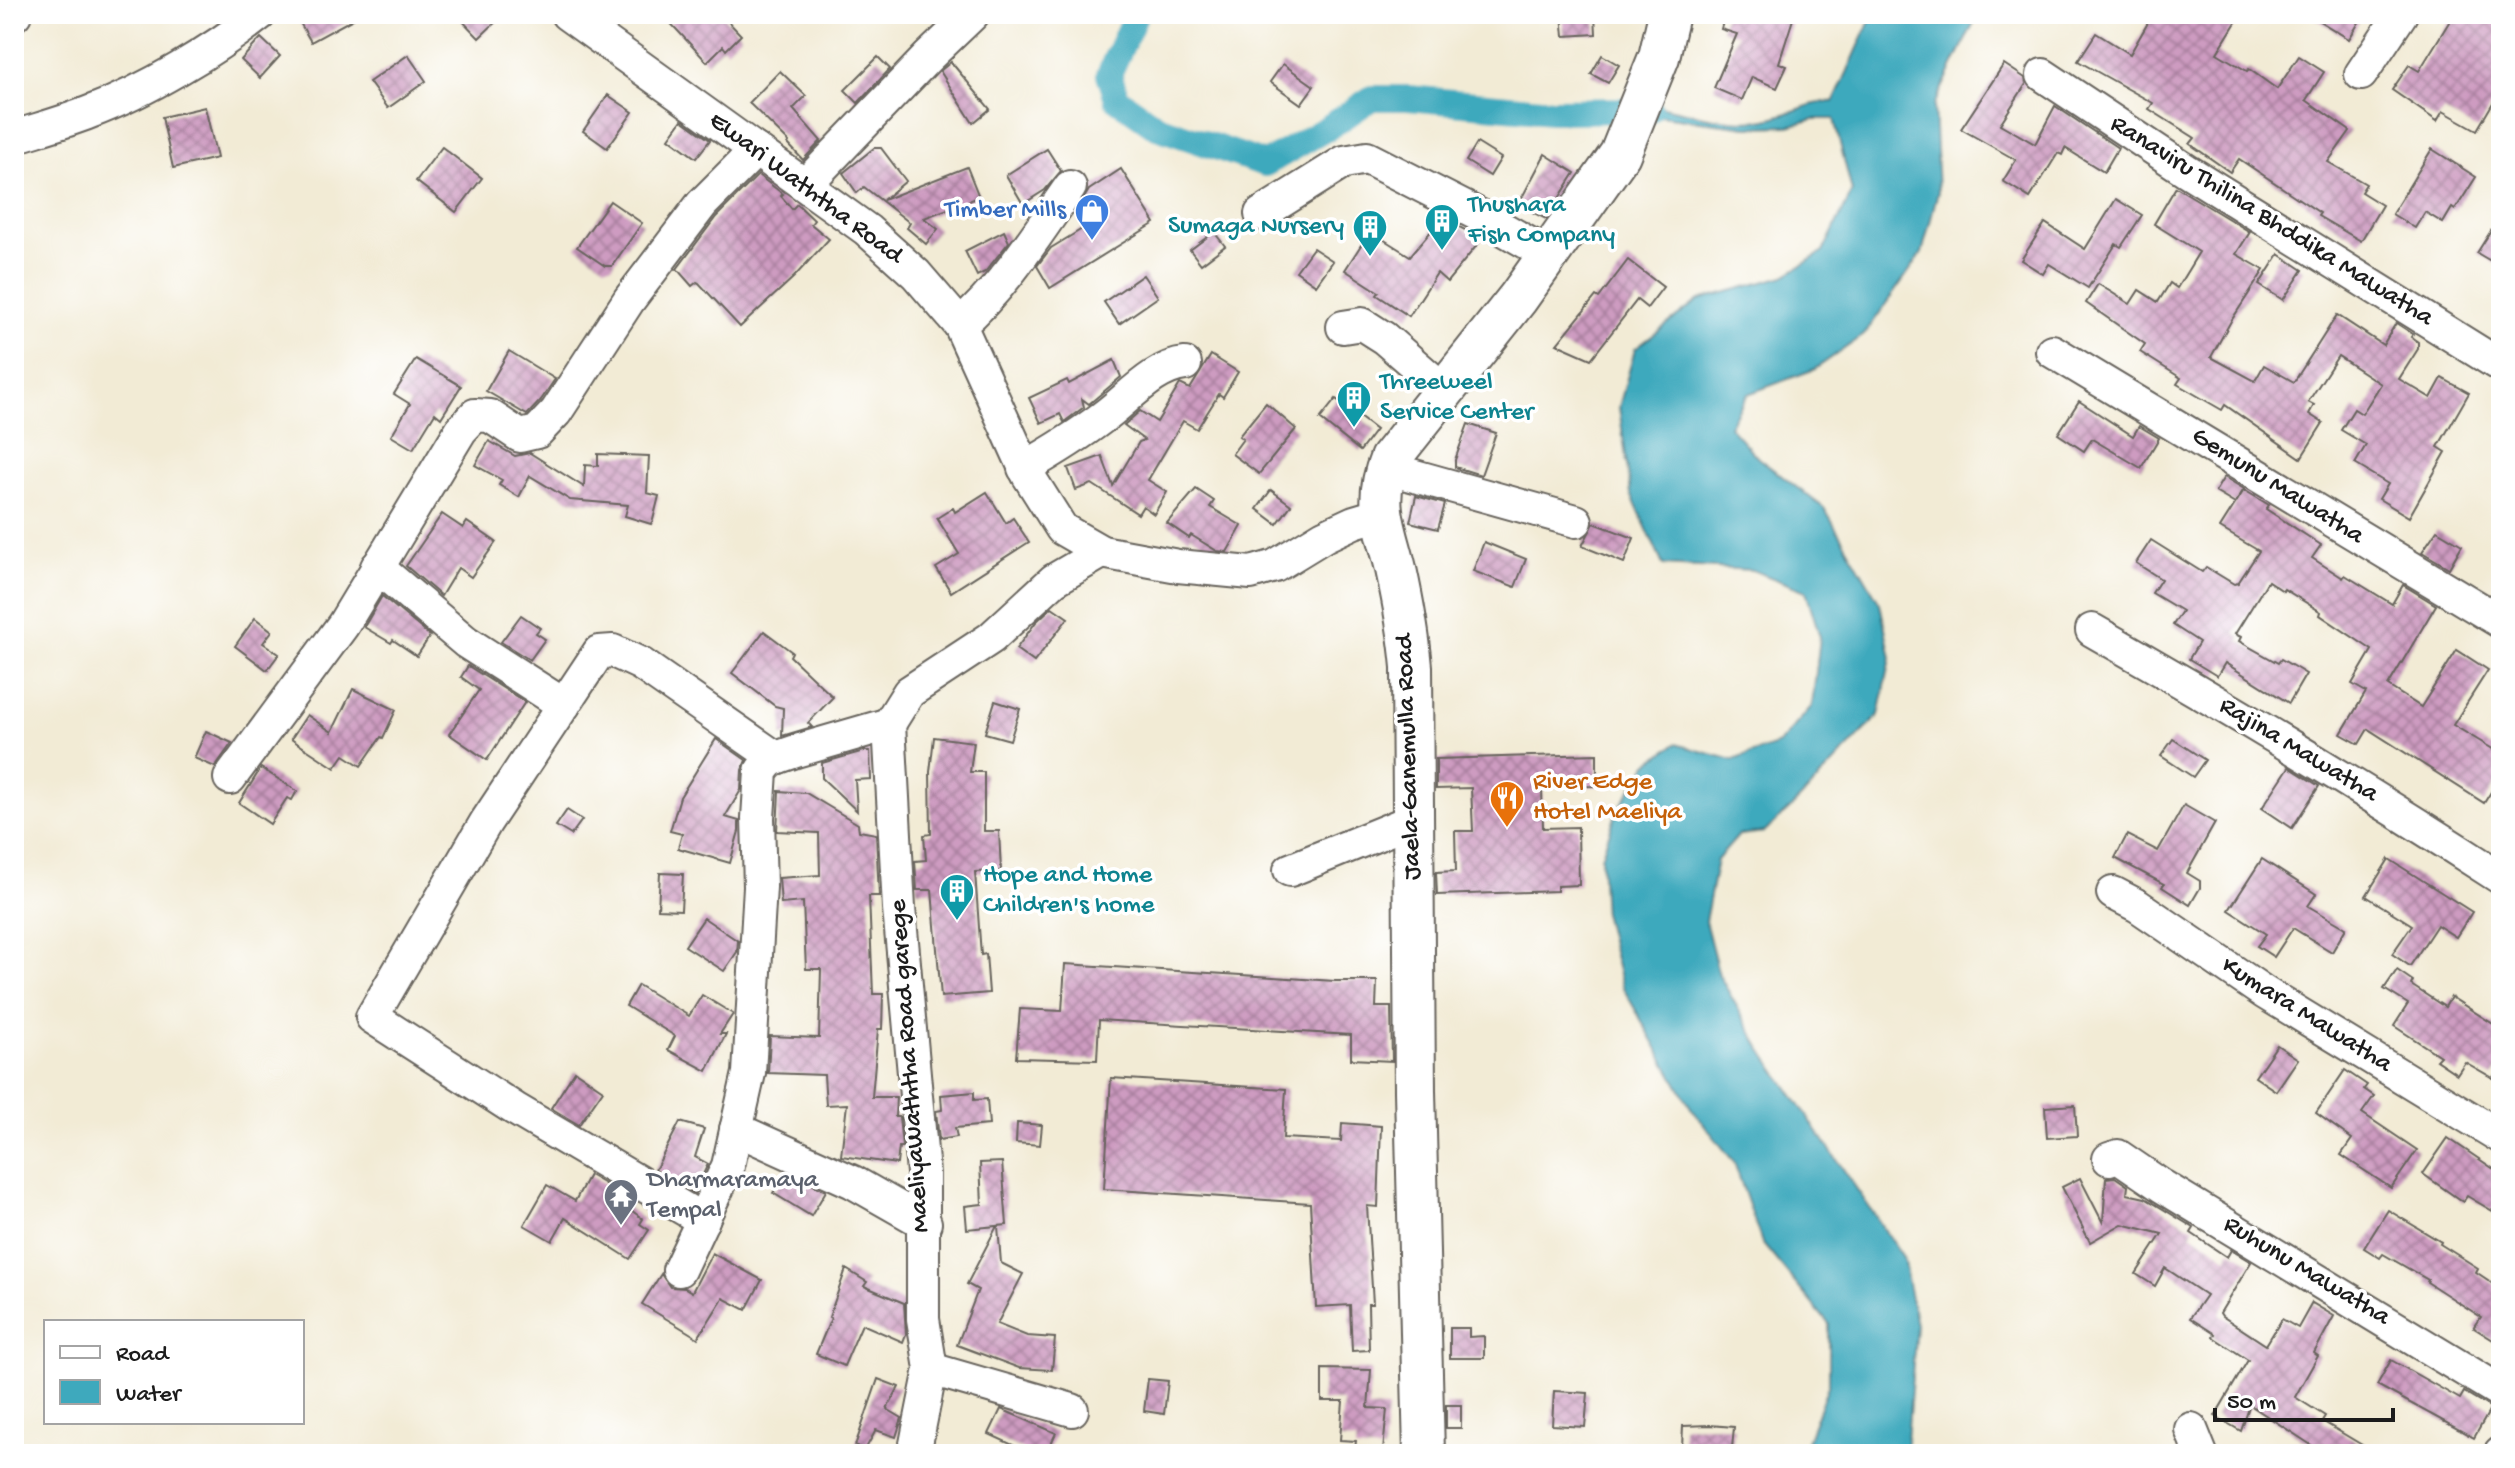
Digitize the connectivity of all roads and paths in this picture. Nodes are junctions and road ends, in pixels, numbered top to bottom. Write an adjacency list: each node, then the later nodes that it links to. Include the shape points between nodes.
1 (260, 14): 8 (street, via 157,80 92,112)
2 (567, 14): 9 (street, Ewari Waththa Road)
3 (973, 14): 10 (street)
4 (1669, 14): 13 (main road, Jaela-Ganemulla Road, via 1659,57 1620,154)
5 (2401, 14): 6 (street)
6 (2361, 74)
7 (2043, 75): 18 (street, Ranaviru Thilina Bhddika Mawatha)
8 (14, 137)
9 (756, 150): 10 (street, Ewari Waththa Road); 25 (street, via 702,204 537,432 520,436 490,416 475,415 461,430)
10 (805, 185): 14 (street, Ewari Waththa Road, via 907,265)
11 (1070, 187): 14 (street, via 1014,268)
12 (1261, 214): 13 (street, via 1344,162 1367,158)
13 (1549, 255): 19 (main road, Jaela-Ganemulla Road)
14 (960, 325): 20 (street, Ewari Waththa Road)
15 (1343, 327): 19 (street, via 1362,324)
16 (2052, 351): 26 (street, Gemunu Mawatha)
17 (1185, 364): 20 (street, via 1171,365)
18 (2501, 366)
19 (1445, 391): 21 (main road, Jaela-Ganemulla Road)
20 (1024, 468): 24 (street, Ewari Waththa Road, via 1062,529)
21 (1386, 468): 22 (main road, Jaela-Ganemulla Road); 23 (street)
22 (1381, 514): 24 (street, Ewari Waththa Road, via 1251,573); 32 (main road, Jaela-Ganemulla Road, via 1409,635)
23 (1576, 521)
24 (1102, 552): 29 (street, via 1054,580 991,638 909,692)
25 (377, 567): 28 (street, via 466,642); 31 (street, via 343,625)
26 (2501, 622)
27 (2092, 630): 34 (street, Rajina Mawatha, via 2409,817)
28 (564, 705): 30 (street, via 599,652 613,651 641,664); 39 (street, via 486,822 372,1017)
29 (889, 724): 30 (street); 40 (street, MaeliyaWaththa Road garege)
30 (776, 758): 36 (street, via 761,771 749,1073)
31 (230, 778)
32 (1413, 820): 33 (street); 46 (main road, Jaela-Ganemulla Road, via 1415,1107)
33 (1290, 870)
34 (2501, 878)
35 (2113, 893): 37 (street, Kumara Mawatha)
36 (736, 1129): 39 (street, via 728,1166); 40 (street, via 853,1182)
37 (2501, 1137)
38 (2109, 1159): 43 (street, Ruhunu Mawatha, via 2118,1156)
39 (703, 1220): 41 (street)
40 (925, 1223): 42 (street, MaeliyaWaththa Road garege, via 923,1319)
41 (679, 1270)
42 (931, 1369): 44 (street); 47 (street, MaeliyaWaththa Road garege)
43 (2501, 1392)
44 (1072, 1410)
45 (1213, 1449): 48 (path)
46 (1431, 1452)
47 (914, 1454)
48 (1290, 1454)

